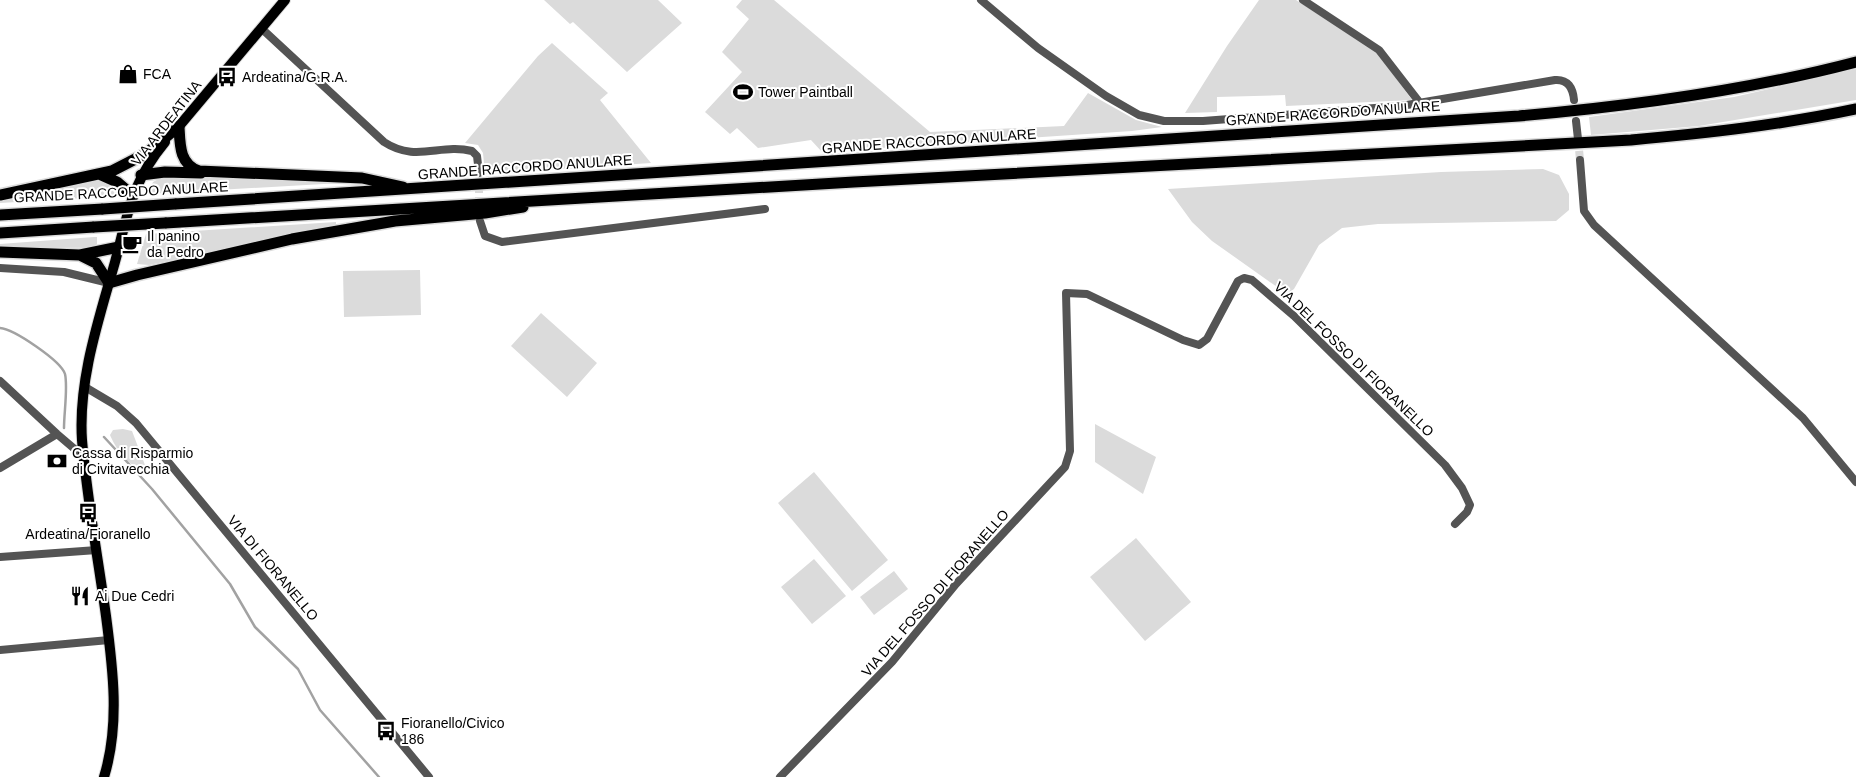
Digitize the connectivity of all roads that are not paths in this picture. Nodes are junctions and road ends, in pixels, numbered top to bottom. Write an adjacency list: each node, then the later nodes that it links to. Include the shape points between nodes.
1 (285, 0): 4 (main road, VIA ARDEATINA)
2 (981, 0): 7 (street, via 1083,81 1127,109 1153,119 1203,121)
3 (1303, 0): 7 (street, via 1379,50)
4 (261, 28): 10 (main road, VIA ARDEATINA); 14 (street, via 384,142 413,152 472,150 477,156)
5 (1856, 62): 17 (highway, GRANDE RACCORDO ANULARE, via 1723,90 1570,111)
6 (1574, 100): 7 (street, via 1570,86 1559,80)
7 (1420, 103)
8 (1856, 109): 20 (highway, via 1723,132 1631,140)
9 (1576, 121): 11 (street)
10 (179, 126): 13 (highway, via 180,148 185,161 195,169); 15 (highway, via 147,153); 16 (main road, VIA ARDEATINA)
11 (1578, 139)
12 (1580, 160): 35 (street, via 1584,212 1594,225 1796,411)
13 (213, 173): 16 (highway); 17 (highway, via 362,178)
14 (479, 173)
15 (100, 174): 18 (highway); 19 (highway, via 117,182)
16 (141, 175): 19 (main road, VIA ARDEATINA)
17 (413, 189): 22 (highway, GRANDE RACCORDO ANULARE, bridge)
18 (0, 195)
19 (132, 195): 25 (main road, VIA ARDEATINA)
20 (551, 199): 24 (highway, bridge); 29 (highway, via 499,211 395,221 292,239)
21 (765, 209): 23 (street, via 502,242 485,236)
22 (0, 215)
23 (480, 221)
24 (0, 233)
25 (119, 247): 27 (highway); 29 (main road, VIA ARDEATINA)
26 (0, 252): 27 (highway)
27 (80, 255): 29 (highway, via 96,263)
28 (0, 268): 29 (street, via 71,273)
29 (109, 283): 31 (main road, VIA ARDEATINA)
30 (0, 381): 32 (street)
31 (85, 387): 33 (main road, VIA ARDEATINA); 42 (street, VIA DI FIORANELLO, via 117,406 136,423)
32 (56, 434): 33 (street); 34 (street)
33 (84, 457): 37 (main road, VIA ARDEATINA)
34 (0, 468)
35 (1856, 482)
36 (1455, 524): 43 (street, VIA DEL FOSSO DI FIORANELLO, via 1470,505 1445,465 1299,320 1254,282 1247,278 1238,281 1207,339 1199,345 1087,294 1066,292 1070,451 1064,467 956,584 892,662)
37 (97, 550): 38 (street); 39 (main road, VIA ARDEATINA)
38 (0, 557)
39 (109, 640): 40 (street); 41 (main road, VIA ARDEATINA, via 114,717 110,759)
40 (0, 650)
41 (104, 777)
42 (429, 777)
43 (780, 777)

